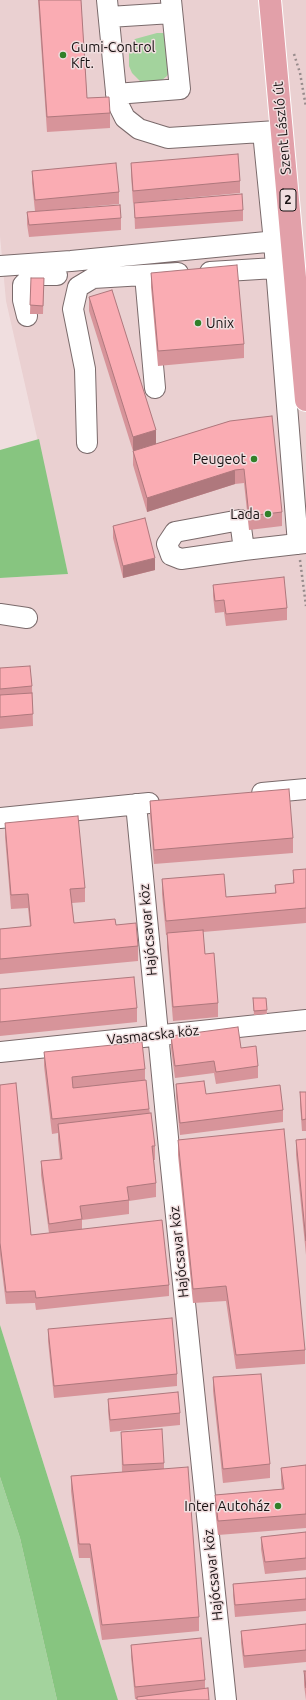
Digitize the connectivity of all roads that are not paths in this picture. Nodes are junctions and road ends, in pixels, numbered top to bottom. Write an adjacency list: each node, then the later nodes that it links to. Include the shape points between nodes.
1 (270, 0): 5 (main road, Szent László út / 2)
2 (171, 6): 3 (street); 4 (street, via 180,89)
3 (108, 9): 4 (street)
4 (116, 94): 5 (street, via 125,118 139,129 168,138)
5 (273, 131): 6 (main road, Szent László út / 2)
6 (283, 241): 7 (street); 8 (main road, Szent László út / 2)
7 (0, 266)
8 (284, 266): 9 (street); 12 (main road, Szent László út / 2); 16 (street)
9 (145, 274): 10 (street); 13 (street)
10 (92, 278): 11 (street, via 76,275 39,275 30,278 23,285); 15 (street, via 78,287 73,309 85,369)
11 (27, 316)
12 (305, 376): 14 (main road, Szent László út / 2)
13 (155, 388)
14 (306, 400)
15 (87, 443)
16 (302, 544): 17 (street)
17 (244, 550)
18 (0, 614): 19 (street)
19 (27, 618)
20 (306, 788): 21 (street)
21 (244, 794)
22 (167, 801): 23 (street)
23 (136, 804): 24 (street); 26 (street, Hajócsavar köz)
24 (0, 818)
25 (306, 1020): 26 (street, Vasmacska köz)
26 (158, 1035): 27 (street, Vasmacska köz); 28 (street, Hajócsavar köz, via 177,1147)
27 (0, 1052)
28 (226, 1700)

